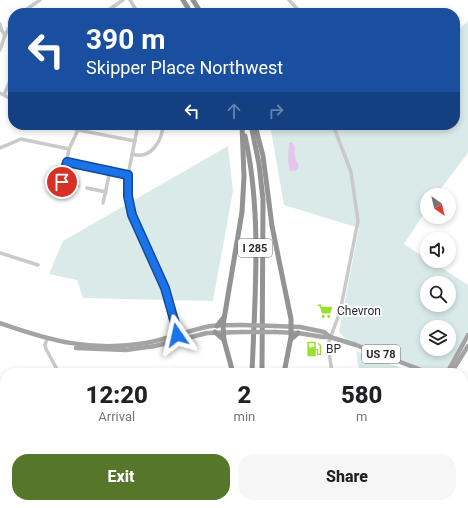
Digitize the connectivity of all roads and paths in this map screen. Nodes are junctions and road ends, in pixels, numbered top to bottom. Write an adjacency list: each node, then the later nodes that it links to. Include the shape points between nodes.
1 (40, 0): 4 (street)
2 (124, 0): 5 (street)
3 (289, 0): 6 (street)
4 (28, 8)
5 (112, 8)
6 (296, 8)
7 (0, 24): 9 (street)
8 (8, 30): 9 (street)
9 (5, 35): 10 (street)
10 (0, 50)
11 (8, 84): 12 (street)
12 (2, 94)
13 (78, 130): 21 (street); 23 (street)
14 (137, 130): 21 (street)
15 (162, 130): 24 (street, via 161,138 149,153 137,156)
16 (242, 130): 36 (highway, via 242,212)
17 (243, 130): 55 (highway, I 285, via 251,169 255,209)
18 (252, 130): 56 (highway, I 285, via 263,200)
19 (256, 130): 40 (highway, via 265,168 272,226)
20 (335, 130): 47 (street, via 351,172 358,221 340,312)
21 (135, 142): 24 (street)
22 (0, 148): 23 (street, via 21,139)
23 (69, 149): 25 (street)
24 (132, 154): 27 (street)
25 (67, 162): 26 (street); 28 (street)
26 (110, 171): 27 (street); 31 (street)
27 (128, 175): 45 (street, via 128,196 132,215 165,288)
28 (62, 182): 29 (street); 32 (street)
29 (78, 186)
30 (87, 188): 31 (street)
31 (106, 192): 33 (street)
32 (60, 194)
33 (103, 203)
34 (0, 253): 35 (street)
35 (38, 265)
36 (224, 316): 38 (highway); 39 (highway)
37 (0, 323): 48 (main road, US 78)
38 (223, 325): 39 (main road, US 78); 40 (main road, US 78, bridge); 42 (highway)
39 (217, 326): 45 (main road, US 78)
40 (291, 326): 43 (highway); 47 (main road, US 78, via 324,332)
41 (216, 332): 42 (main road, US 78); 49 (main road, US 78); 50 (highway)
42 (223, 332): 43 (main road, US 78, bridge); 50 (highway)
43 (291, 332): 44 (main road, US 78); 51 (highway)
44 (298, 333): 47 (main road, US 78); 51 (highway)
45 (177, 335): 48 (main road, US 78, via 146,343 112,346 78,345); 49 (street)
46 (468, 335): 60 (main road)
47 (330, 337): 58 (street, via 328,344); 59 (main road, US 78)
48 (47, 340): 49 (main road, US 78, via 77,348 118,350 145,348); 53 (street, via 46,349)
49 (176, 340)
50 (224, 340): 54 (highway)
51 (290, 340): 57 (highway)
52 (468, 346): 61 (main road)
53 (56, 368)
54 (232, 368)
55 (252, 368)
56 (262, 368)
57 (285, 368)
58 (331, 368)
59 (416, 368)
60 (449, 368)
61 (454, 368)

